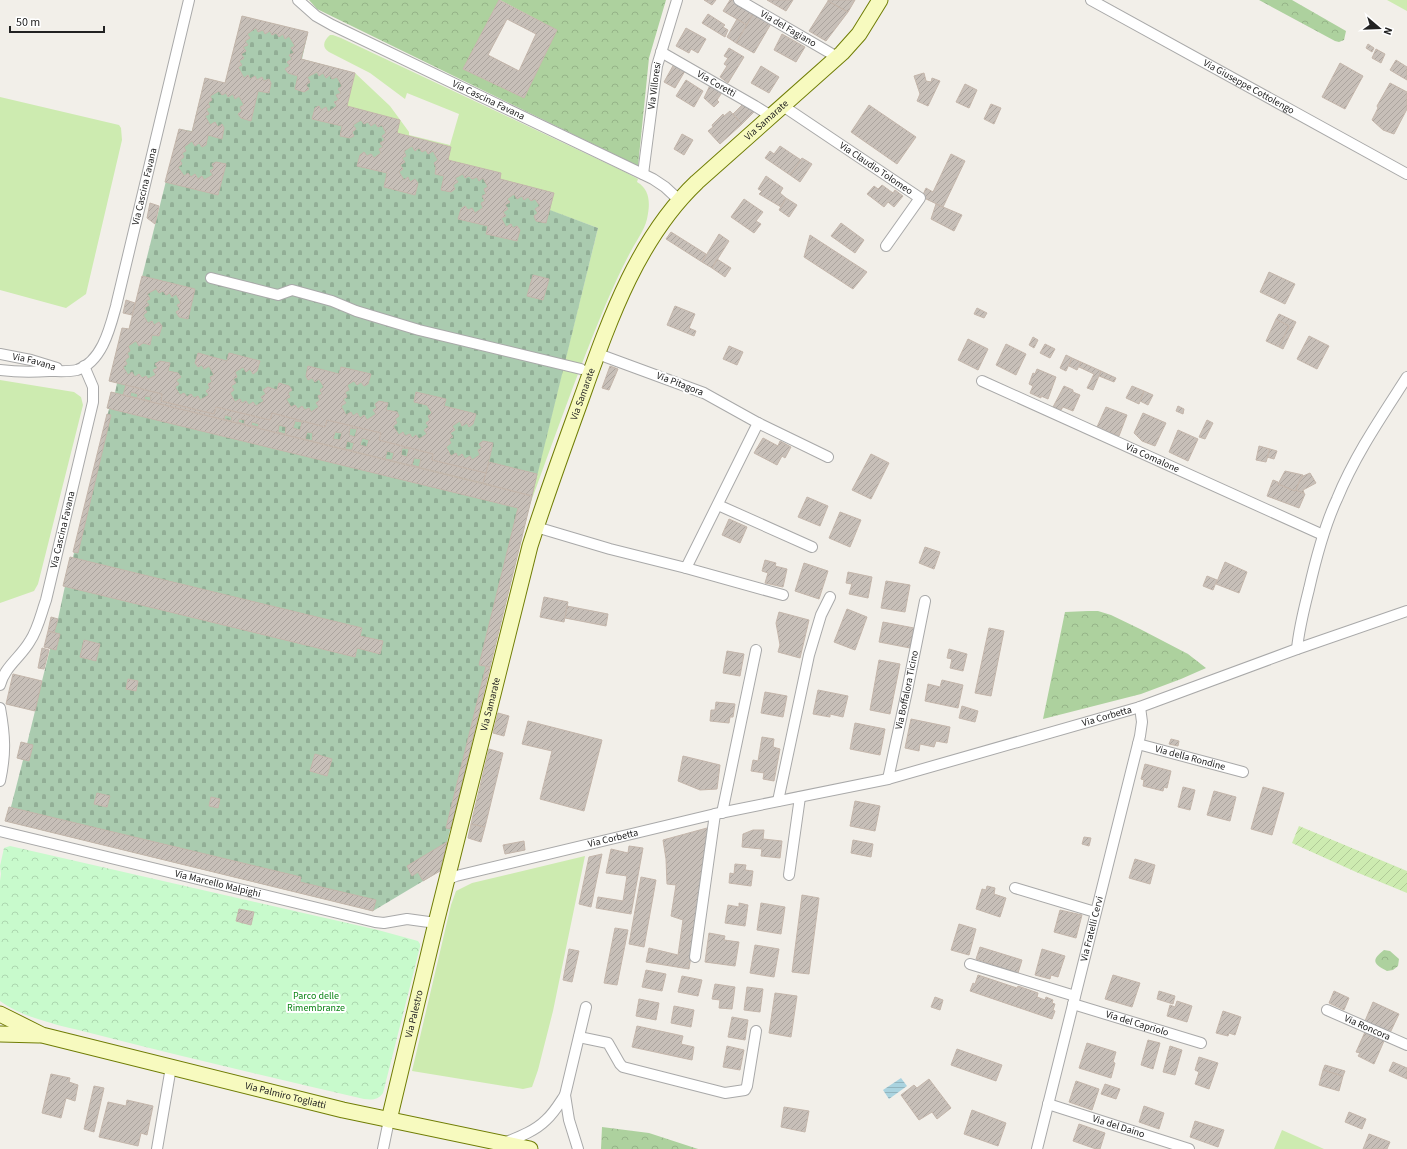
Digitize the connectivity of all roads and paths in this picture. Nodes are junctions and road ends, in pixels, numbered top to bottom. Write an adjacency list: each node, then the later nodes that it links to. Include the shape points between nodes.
1 (189, 0): 18 (street, Via Cascina Favana, via 112,320 98,352)
2 (298, 0): 11 (street, Via Cascina Favana, via 316,16 332,25)
3 (676, 0): 7 (street, Via Villoresi)
4 (739, 0): 8 (street, Via del Fagiano)
5 (880, 0): 8 (street, Via Samarate, via 859,34)
6 (1091, 0): 12 (street, Via Giuseppe Cottolengo)
7 (661, 52): 10 (street, Via Coretti); 11 (street, Via Villoresi)
8 (837, 57): 9 (street, Via Samarate)
9 (783, 106): 10 (street, Via Samarate); 14 (street, Via Claudio Tolomeo, via 920,198)
10 (771, 116): 13 (street, Via Samarate)
11 (643, 174): 13 (street, Via Cascina Favana, via 661,184)
12 (1407, 174)
13 (679, 200): 17 (street, Via Samarate, via 643,252)
14 (886, 246)
15 (210, 278): 19 (street, via 278,295 292,290 419,330)
16 (0, 354): 21 (street, Via Favana)
17 (598, 354): 24 (street, Via Pitagora, via 704,393); 27 (street, Via Samarate)
18 (84, 366): 21 (street, Via Cascina Favana); 37 (street, Via Cascina Favana, via 93,387 93,402 46,600 30,642 9,666)
19 (581, 369)
20 (0, 370): 21 (street, Via Favana)
21 (70, 371)
22 (1407, 377): 28 (street, via 1364,446 1346,480)
23 (982, 381): 28 (street, Via Comalone)
24 (758, 423): 25 (street, Via Pitagora); 26 (street)
25 (828, 457)
26 (718, 505): 29 (street); 30 (street)
27 (536, 527): 30 (street); 49 (street, Via Samarate, via 517,594)
28 (1323, 535): 35 (street, via 1300,625)
29 (812, 547)
30 (686, 568): 31 (street)
31 (783, 595)
32 (830, 597): 45 (street, via 821,615 809,655)
33 (925, 601): 42 (street, Via Boffalora Ticino)
34 (1407, 611): 35 (street, Via Corbetta)
35 (1297, 649): 38 (street, Via Corbetta)
36 (756, 650): 46 (street)
37 (0, 685)
38 (1140, 707): 40 (street, Via Fratelli Cervi, via 1142,722); 42 (street, Via Corbetta)
39 (0, 708): 43 (street, via 5,752)
40 (1138, 744): 41 (street, Via della Rondine); 51 (street, Via Fratelli Cervi)
41 (1243, 772)
42 (888, 779): 44 (street, Via Corbetta)
43 (0, 781)
44 (800, 797): 45 (street, Via Corbetta); 48 (street)
45 (778, 802): 46 (street, Via Corbetta)
46 (719, 814): 49 (street, Via Corbetta); 53 (street)
47 (0, 831): 52 (street, Via Marcello Malpighi, via 375,922 407,919)
48 (788, 876)
49 (448, 879): 52 (street, Via Palestro)
50 (1015, 888): 51 (street)
51 (1095, 912): 55 (street, Via Fratelli Cervi)
52 (436, 923): 68 (street, Via Palestro)
53 (695, 957)
54 (970, 964): 55 (street, Via del Capriolo)
55 (1074, 1000): 63 (street, Via del Capriolo); 67 (street, Via Fratelli Cervi)
56 (586, 1006): 62 (street)
57 (1327, 1010): 64 (street, Via Roncora)
58 (0, 1014): 61 (street)
59 (756, 1031): 62 (street, via 745,1090 725,1093 623,1067 608,1044)
60 (0, 1034): 61 (street)
61 (42, 1036): 65 (street, Via Palmiro Togliatti)
62 (579, 1037): 66 (street)
63 (1201, 1043)
64 (1407, 1045)
65 (172, 1067): 68 (street, Via Palmiro Togliatti); 70 (street)
66 (565, 1095): 69 (street, via 542,1124); 73 (street)
67 (1048, 1104): 74 (street, Via Fratelli Cervi); 75 (street, Via del Daino)
68 (389, 1120): 69 (street, Via Palmiro Togliatti); 71 (street, Via Palestro)
69 (504, 1143): 72 (street, Via Palmiro Togliatti)
70 (157, 1149)
71 (382, 1149)
72 (530, 1149)
73 (578, 1149)
74 (1037, 1149)
75 (1189, 1149)

